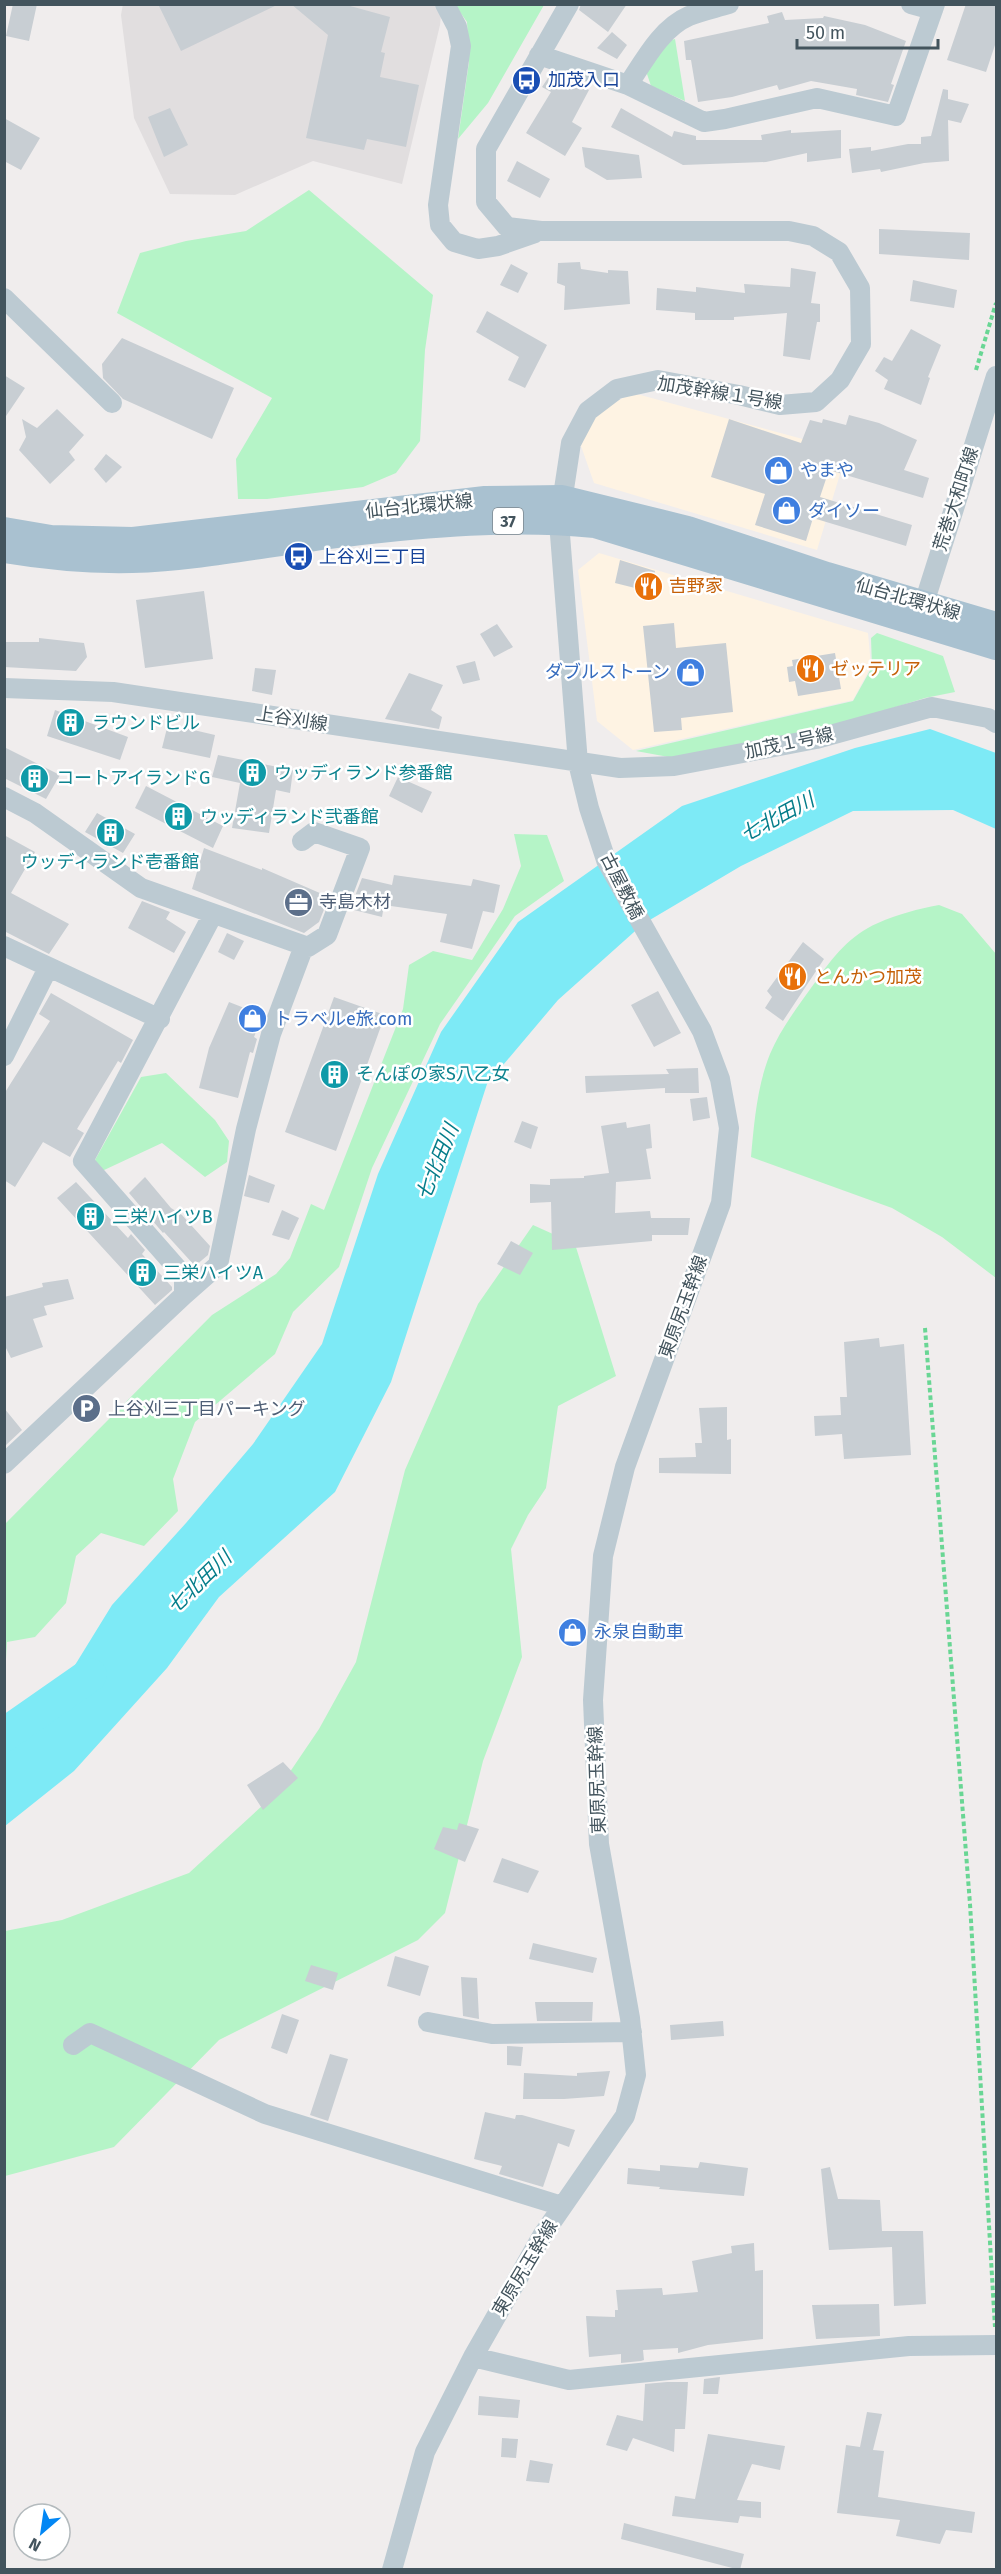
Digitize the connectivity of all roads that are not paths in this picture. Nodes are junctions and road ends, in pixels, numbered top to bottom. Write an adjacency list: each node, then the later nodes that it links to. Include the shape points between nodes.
1 (445, 4): 8 (street, via 457,27 461,46 438,206 440,225 454,242 478,249)
2 (569, 4): 6 (street, 加茂幹線１号線)
3 (729, 4): 7 (street, via 680,21 652,49)
4 (911, 4): 5 (street)
5 (934, 7): 7 (street, via 896,116 817,98 704,122)
6 (539, 55): 7 (street); 8 (street, 加茂幹線１号線, via 486,149 486,202 507,227)
7 (628, 85)
8 (541, 231): 12 (street, 加茂幹線１号線, via 797,233 813,236 839,252 860,288 861,344 840,380 816,402 780,405 658,380 617,389 588,411 571,443)
9 (4, 298): 11 (street)
10 (996, 376): 15 (street, 荒巻大和町線)
11 (112, 402)
12 (561, 510): 13 (main road, 仙台北環状線 / 37, via 485,499 133,540 51,538); 14 (main road, 仙台北環状線 / 37, via 132,560 42,556); 15 (main road, 仙台北環状線 / 37, via 688,529 827,575); 20 (street, 加茂幹線１号線)
13 (4, 530)
14 (4, 550)
15 (920, 613): 16 (main road, 仙台北環状線 / 37); 17 (main road, 仙台北環状線 / 37)
16 (996, 625)
17 (996, 646)
18 (4, 688): 20 (street, 上谷刈線, via 113,692)
19 (996, 723): 20 (street, 加茂１号線, via 932,707 816,739 674,766 620,768)
20 (578, 763): 26 (street, 古屋敷橋, via 606,860)
21 (4, 797): 23 (street, via 35,813 141,888)
22 (302, 841): 25 (street, via 314,832 360,848 327,935)
23 (213, 914): 25 (street); 28 (street)
24 (4, 946): 27 (street)
25 (304, 946): 30 (street, via 272,1034 246,1129 218,1265)
26 (662, 961): 33 (street, 東原尻玉幹線, via 702,1031 720,1079 729,1128 721,1203 625,1467 603,1556 594,1701 599,1844)
27 (48, 968): 28 (street); 29 (street)
28 (160, 1019): 30 (street, via 83,1161 184,1276)
29 (4, 1056)
30 (184, 1295): 31 (street)
31 (4, 1464)
32 (428, 2022): 33 (street, via 492,2034)
33 (632, 2032): 35 (street, 東原尻玉幹線, via 636,2075 624,2116)
34 (73, 2045): 35 (street, via 90,2033 265,2114)
35 (562, 2206): 37 (street, 東原尻玉幹線)
36 (996, 2339): 37 (street, via 569,2380)
37 (473, 2357): 38 (street, 東原尻玉幹線, via 425,2452)
38 (392, 2570)

